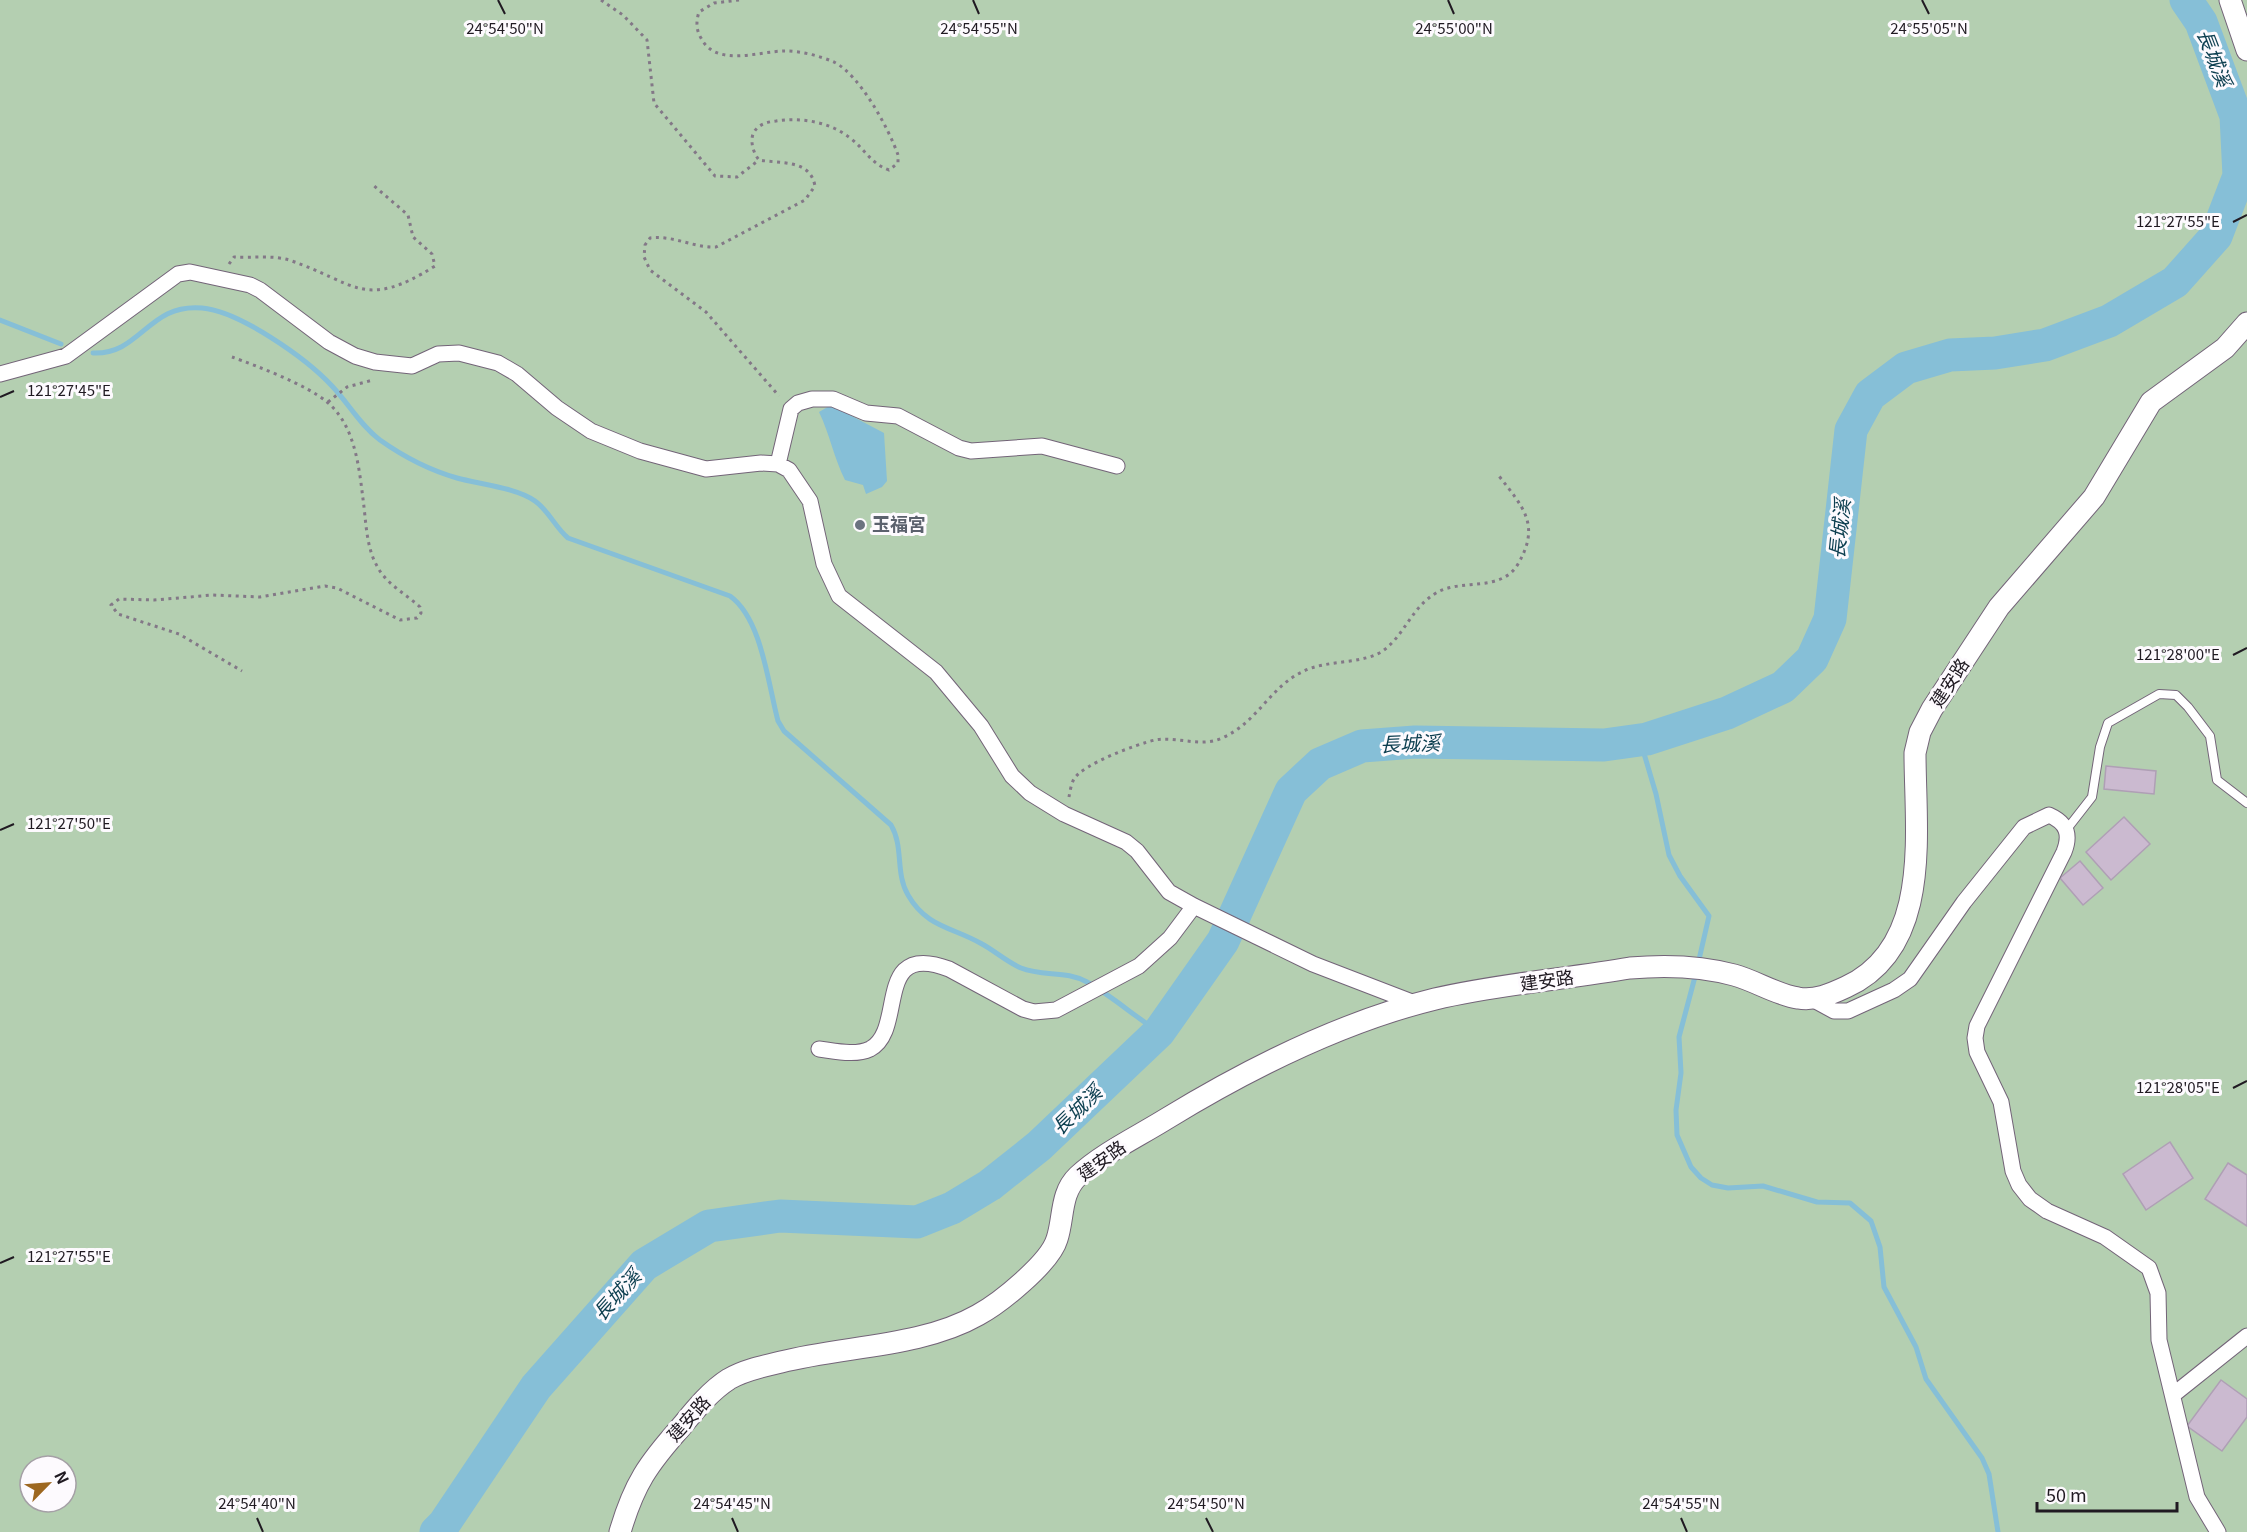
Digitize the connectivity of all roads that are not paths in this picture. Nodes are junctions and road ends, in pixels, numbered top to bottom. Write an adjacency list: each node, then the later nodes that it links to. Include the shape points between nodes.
1 (2229, 0): 2 (street)
2 (2247, 50)
3 (2247, 323): 10 (street, 建安路, via 2225,348 2151,402 2094,497 1999,608 1932,710 1920,732 1915,753 1913,890 1905,921 1894,946 1879,964 1855,983)
4 (0, 374): 5 (street, via 66,356 178,274 190,272 260,290 339,349 375,362 412,366 447,352 498,363 591,431 640,451 706,469)
5 (778, 464): 6 (street, via 791,409 812,399 833,399 866,413 898,416 971,452 1042,446); 9 (street, via 789,470 810,501 824,564 839,596 926,662 981,726 1012,776 1030,793 1064,814 1126,842 1137,850 1169,892)
6 (1117, 466)
7 (2247, 803): 8 (lane, via 2217,780 2214,744 2207,729 2176,695 2158,694 2108,723 2092,797)
8 (2067, 829): 10 (street, via 2049,815 2024,827 1964,902 1923,963 1894,990 1848,1011 1834,1011); 14 (street, via 2064,852 1977,1026 1977,1052 2001,1102 2013,1171 2030,1199 2047,1211 2105,1237 2149,1268 2158,1293 2159,1340)
9 (1201, 909): 11 (street, via 1313,964); 12 (street, via 1149,959 1056,1010 1023,1009 949,969 924,964 903,972 896,981 887,1029 876,1044 852,1052)
10 (1812, 999): 11 (street, 建安路, via 1797,998 1720,972 1630,968)
11 (1417, 1004): 15 (street, 建安路, via 1297,1050 1188,1105 1091,1166 1069,1188 1054,1248 1016,1286 977,1316 884,1344 794,1359 732,1378 701,1404 645,1470 632,1494)
12 (819, 1049)
13 (2247, 1336): 14 (street)
14 (2173, 1395): 16 (street, via 2197,1497)
15 (620, 1532)
16 (2218, 1532)

